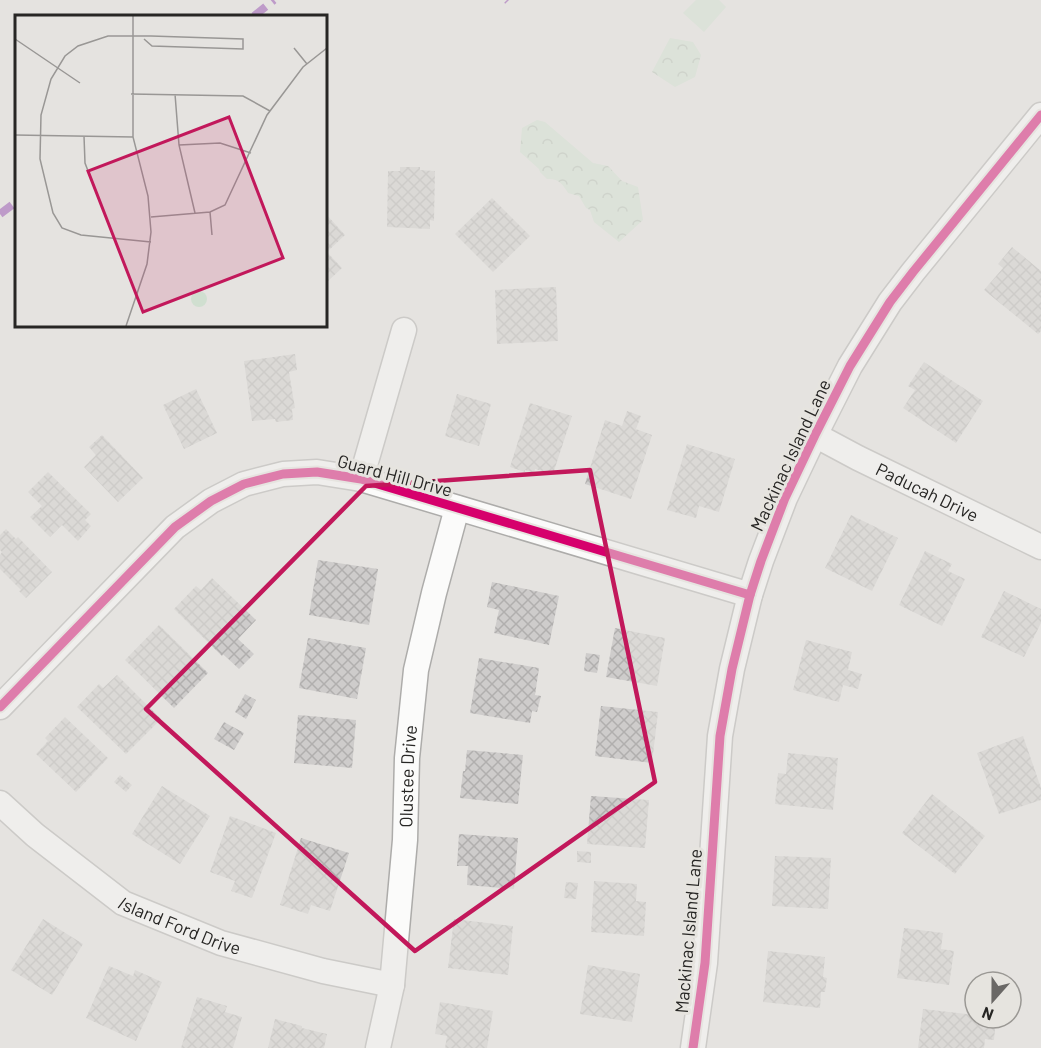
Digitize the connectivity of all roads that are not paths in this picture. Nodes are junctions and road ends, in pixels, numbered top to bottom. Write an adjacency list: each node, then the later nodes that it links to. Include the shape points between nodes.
1 (1041, 115): 3 (street, Mackinac Island Lane, via 890,302)
2 (404, 330): 4 (street)
3 (814, 435): 6 (street, Paducah Drive); 7 (street, Mackinac Island Lane, via 785,498)
4 (361, 479): 5 (street, Guard Hill Drive); 8 (street, Guard Hill Drive, via 317,472 283,474 244,484 211,501 175,527)
5 (457, 508): 7 (street, Guard Hill Drive); 10 (street, Olustee Drive, via 416,670)
6 (1041, 547)
7 (750, 595): 12 (street, Mackinac Island Lane, via 720,736 705,963)
8 (0, 707)
9 (0, 803): 10 (street, Island Ford Drive, via 123,903 220,943)
10 (392, 985): 11 (street, Olustee Drive)
11 (378, 1048)
12 (693, 1048)

